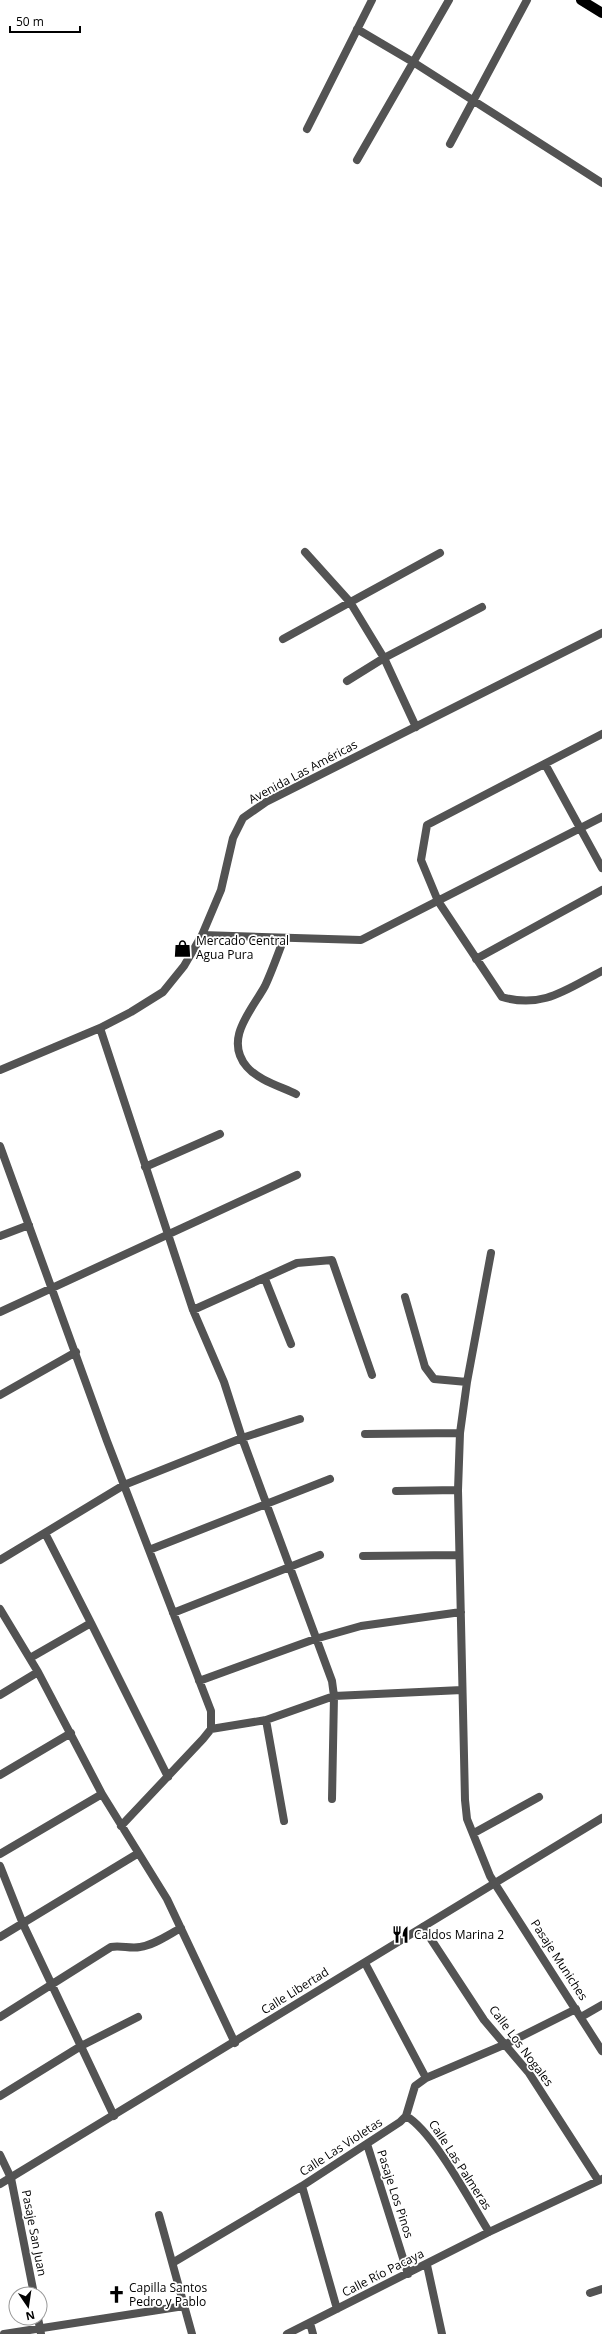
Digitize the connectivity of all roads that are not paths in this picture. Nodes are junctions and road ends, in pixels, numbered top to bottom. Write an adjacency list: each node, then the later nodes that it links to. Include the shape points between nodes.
1 (372, 0): 6 (street)
2 (449, 0): 7 (street)
3 (526, 0): 8 (street)
4 (581, 0): 5 (main road)
5 (602, 13)
6 (357, 29): 7 (street); 9 (street)
7 (413, 62): 8 (street); 11 (street)
8 (473, 100): 10 (street); 12 (street)
9 (308, 129)
10 (450, 144)
11 (357, 160)
12 (602, 183)
13 (305, 552): 15 (street)
14 (440, 553): 15 (street)
15 (350, 602): 18 (street); 19 (street)
16 (482, 607): 19 (street)
17 (602, 633): 21 (street, Avenida Las Américas)
18 (283, 639)
19 (384, 658): 20 (street); 21 (street)
20 (347, 681)
21 (416, 727): 29 (street, Avenida Las Américas, via 266,802 243,818 233,838 220,890)
22 (602, 734): 23 (street)
23 (545, 764): 25 (street); 28 (street, via 427,825 421,860)
24 (602, 817): 25 (street)
25 (580, 828): 26 (street); 28 (street)
26 (602, 868)
27 (602, 890): 31 (street)
28 (438, 901): 30 (street, via 361,940); 31 (street)
29 (202, 935): 30 (street); 33 (street, Avenida Las Américas, via 184,966 163,992)
30 (284, 938): 35 (street, via 264,987 245,1017 239,1032 239,1051 247,1068)
31 (476, 959): 32 (street, via 502,997 516,1001 544,1000)
32 (602, 971)
33 (100, 1028): 34 (street, Avenida Las Américas); 38 (street)
34 (0, 1070)
35 (296, 1094)
36 (220, 1134): 38 (street)
37 (0, 1146): 40 (street)
38 (145, 1167): 41 (street)
39 (297, 1175): 41 (street)
40 (29, 1225): 42 (street); 45 (street)
41 (168, 1234): 45 (street); 47 (street)
42 (0, 1236)
43 (491, 1253): 52 (street, Pasaje Muniches)
44 (265, 1279): 47 (street); 49 (street); 51 (street, via 297,1263 332,1260)
45 (52, 1286): 48 (street); 50 (street)
46 (404, 1297): 52 (street, via 425,1367 434,1379)
47 (193, 1310): 57 (street, via 224,1382)
48 (0, 1312)
49 (291, 1344)
50 (76, 1352): 53 (street); 59 (street)
51 (372, 1375)
52 (467, 1382): 55 (street, Pasaje Muniches)
53 (0, 1395)
54 (300, 1419): 57 (street)
55 (460, 1433): 56 (street); 60 (street, Pasaje Muniches)
56 (365, 1434)
57 (242, 1438): 59 (street); 62 (street)
58 (330, 1479): 62 (street)
59 (124, 1485): 63 (street); 64 (street)
60 (458, 1490): 61 (street); 66 (street, Pasaje Muniches)
61 (396, 1491)
62 (266, 1504): 64 (street); 69 (street)
63 (45, 1533): 68 (street); 73 (street)
64 (149, 1550): 72 (street)
65 (320, 1555): 69 (street)
66 (458, 1555): 67 (street); 71 (street, Pasaje Muniches)
67 (363, 1556)
68 (0, 1560)
69 (290, 1567): 72 (street); 74 (street)
70 (0, 1609): 75 (street)
71 (461, 1612): 74 (street, via 361,1626); 78 (street, Pasaje Muniches)
72 (173, 1613): 77 (street)
73 (91, 1623): 75 (street); 85 (street)
74 (315, 1639): 77 (street); 80 (street, via 332,1681)
75 (30, 1658): 76 (street)
76 (38, 1672): 79 (street); 83 (street)
77 (199, 1681): 82 (street, via 211,1711)
78 (462, 1690): 80 (street); 92 (street, Pasaje Muniches, via 465,1800 467,1819)
79 (0, 1695)
80 (334, 1696): 81 (street); 88 (street)
81 (266, 1720): 82 (street); 90 (street)
82 (211, 1728): 85 (street)
83 (71, 1733): 84 (street); 86 (street)
84 (0, 1775)
85 (168, 1777): 91 (street)
86 (102, 1794): 91 (street); 93 (street)
87 (539, 1797): 92 (street)
88 (332, 1799)
89 (602, 1818): 96 (street, Calle Libertad)
90 (284, 1821)
91 (121, 1826): 94 (street)
92 (474, 1833): 96 (street, Pasaje Muniches, via 490,1876)
93 (0, 1854)
94 (138, 1854): 97 (street); 99 (street, via 167,1899)
95 (0, 1866): 97 (street)
96 (495, 1882): 98 (street, Calle Libertad); 104 (street, Pasaje Muniches)
97 (23, 1924): 100 (street); 102 (street)
98 (423, 1927): 101 (street, Calle Libertad); 109 (street, Calle Los Nogales, via 484,2020)
99 (181, 1928): 102 (street, via 149,1945 111,1947); 108 (street)
100 (0, 1937)
101 (365, 1963): 108 (street, Calle Libertad); 112 (street)
102 (52, 1985): 105 (street); 110 (street)
103 (602, 2005): 107 (street)
104 (576, 2009): 107 (street, Pasaje Muniches); 109 (street)
105 (0, 2017)
106 (138, 2017): 110 (street)
107 (581, 2017): 111 (street, Pasaje Muniches)
108 (235, 2043): 114 (street, Calle Libertad)
109 (506, 2044): 112 (street); 119 (street, Calle Los Nogales, via 529,2073)
110 (81, 2046): 113 (street); 114 (street)
111 (602, 2051)
112 (426, 2078): 115 (street, via 415,2086)
113 (0, 2096)
114 (114, 2116): 118 (street, Calle Libertad)
115 (406, 2116): 116 (street, Calle Las Violetas); 123 (street, Calle Las Palmeras, via 417,2122)
116 (367, 2144): 121 (street, Calle Las Violetas); 126 (street, Pasaje Los Pinos)
117 (0, 2155): 118 (street, Pasaje San Juan)
118 (11, 2178): 120 (street, Calle Libertad); 127 (street, Pasaje San Juan)
119 (600, 2180): 123 (street, Calle Río Pacaya)
120 (0, 2184)
121 (302, 2186): 124 (street, Calle Las Violetas); 131 (street)
122 (159, 2214): 124 (street)
123 (489, 2232): 125 (street, Calle Río Pacaya)
124 (174, 2262): 130 (street)
125 (427, 2265): 126 (street, Calle Río Pacaya); 138 (street)
126 (408, 2274): 131 (street, Calle Río Pacaya)
127 (32, 2286)
128 (602, 2289): 129 (street)
129 (590, 2293)
130 (184, 2306): 133 (street); 135 (street)
131 (337, 2310): 132 (street, Calle Río Pacaya)
132 (310, 2323): 136 (street, Calle Río Pacaya); 137 (street)
133 (41, 2331): 134 (street)
134 (4, 2334)
135 (192, 2334)
136 (287, 2334)
137 (313, 2334)
138 (442, 2334)

